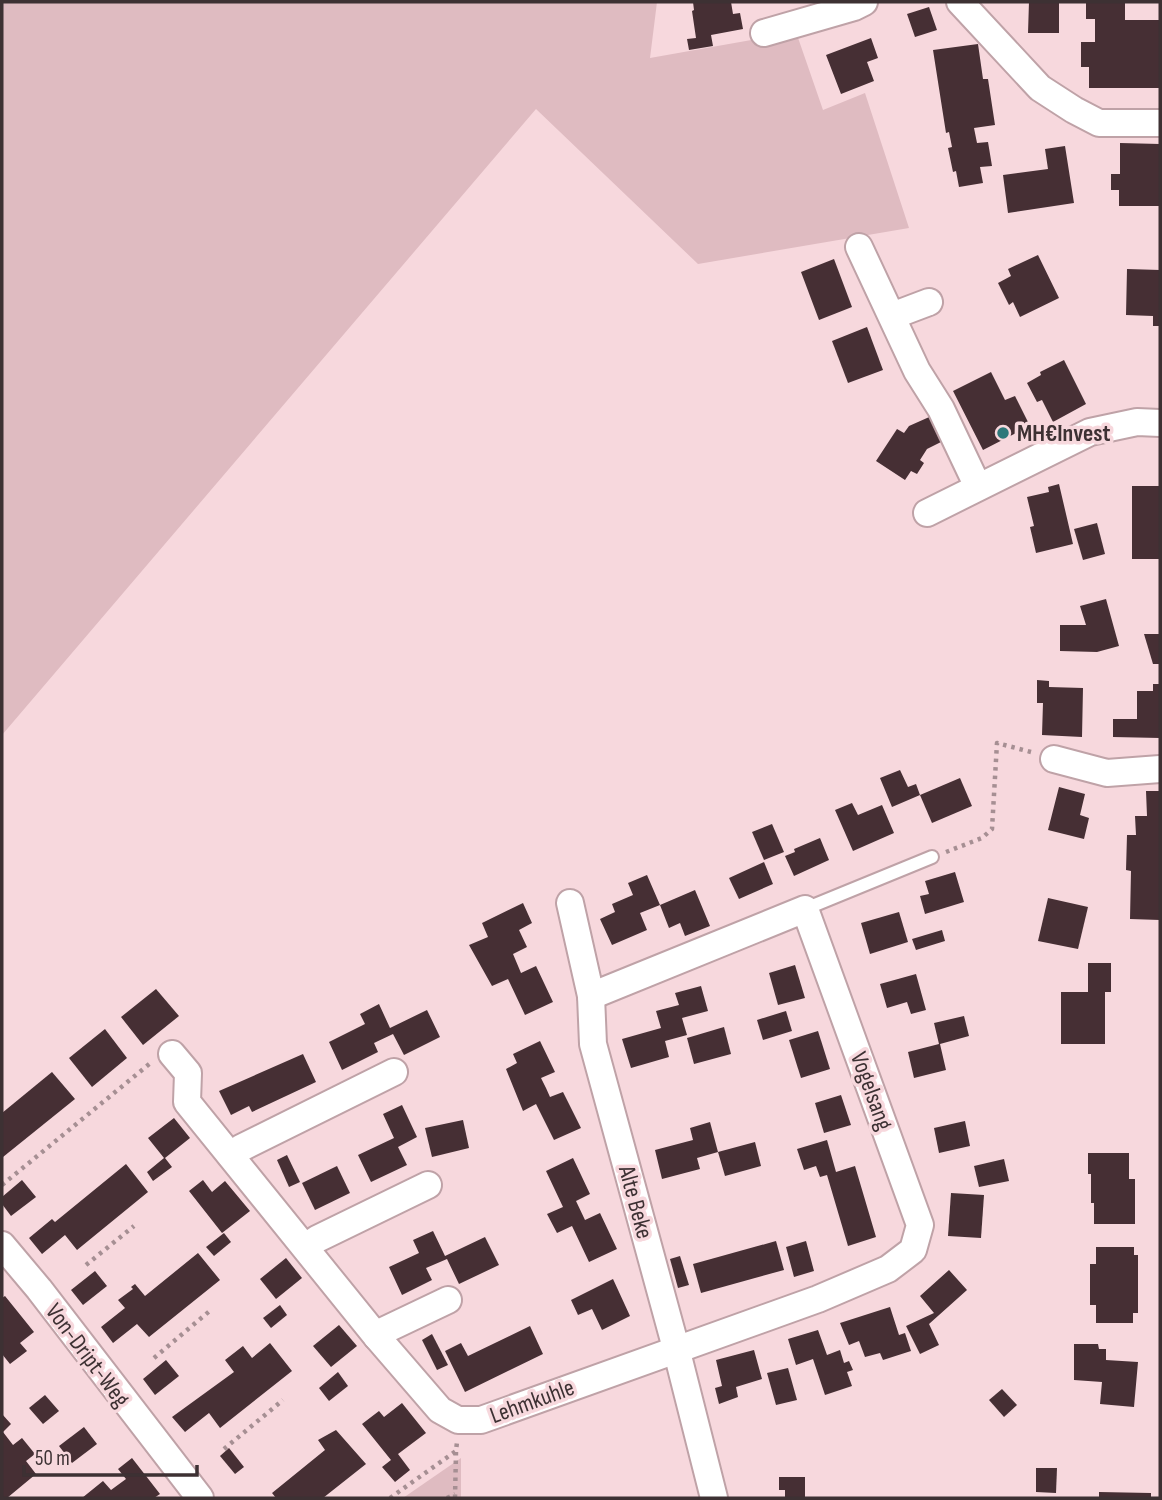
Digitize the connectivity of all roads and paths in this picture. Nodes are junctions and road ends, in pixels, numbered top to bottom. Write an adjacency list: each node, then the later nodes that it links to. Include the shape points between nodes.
1 (864, 2): 3 (street)
2 (960, 2): 4 (street, via 1040,88 1074,110 1099,123)
3 (764, 33)
4 (1160, 123)
5 (859, 247): 7 (street)
6 (929, 302): 7 (street)
7 (892, 316): 9 (street)
8 (1160, 424): 9 (street, via 1137,422 1090,432)
9 (978, 487): 10 (street)
10 (928, 513)
11 (1054, 759): 12 (street, via 1107,773); 13 (path, via 997,743 992,829 982,838)
12 (1160, 769)
13 (932, 857): 15 (lane)
14 (570, 903): 16 (street, Alte Beke)
15 (805, 909): 16 (street); 30 (street, Vogelsang, via 920,1225 913,1250 888,1269 818,1299)
16 (591, 996): 30 (street, Alte Beke, via 593,1044)
17 (172, 1054): 20 (street, Lehmkuhle, via 188,1073 187,1102)
18 (394, 1072): 20 (street)
19 (139, 1073): 21 (path)
20 (231, 1156): 25 (street, Lehmkuhle)
21 (2, 1185)
22 (428, 1185): 25 (street)
23 (134, 1226): 26 (path)
24 (2, 1245): 37 (street, Von-Dript-Weg)
25 (305, 1247): 29 (street, Lehmkuhle)
26 (86, 1265)
27 (448, 1300): 29 (street)
28 (212, 1309): 31 (path)
29 (377, 1337): 33 (street, Lehmkuhle, via 440,1410)
30 (676, 1349): 33 (street, Lehmkuhle, via 481,1420); 40 (street, Alte Beke)
31 (153, 1358)
32 (283, 1400): 34 (path)
33 (458, 1420): 35 (path)
34 (224, 1449)
35 (456, 1451): 36 (path); 38 (path)
36 (455, 1496): 39 (path)
37 (200, 1498)
38 (390, 1498)
39 (447, 1498)
40 (714, 1498)

